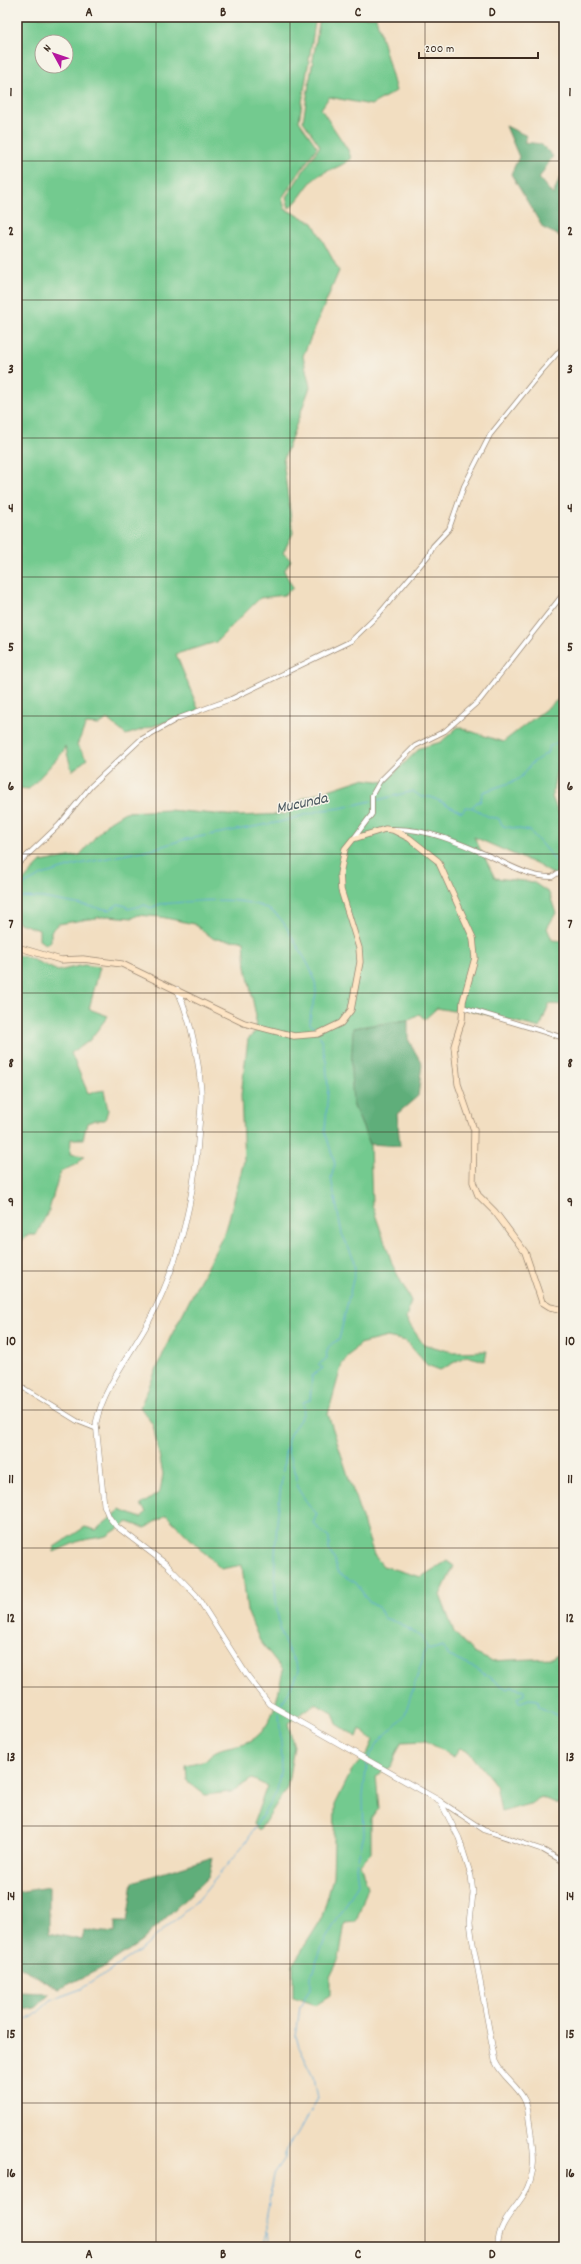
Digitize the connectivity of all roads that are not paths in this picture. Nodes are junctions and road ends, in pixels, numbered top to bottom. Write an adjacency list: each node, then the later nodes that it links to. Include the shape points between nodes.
1 (564, 346): 5 (street, via 490,435 464,486 448,529 379,614 351,641 231,699 179,718 140,740 91,786 59,825)
2 (564, 594): 4 (street, via 483,697 445,731 412,748 380,781 372,801 372,814)
3 (390, 829): 4 (main road); 6 (street, via 424,833 459,844 532,875 552,877); 9 (main road, via 409,838 437,859 473,938 475,958)
4 (353, 839): 8 (main road, via 346,846 340,882 360,952 352,1009 345,1020 320,1033 294,1036 248,1025)
5 (17, 865)
6 (564, 869)
7 (17, 947): 8 (main road, via 58,959 122,964)
8 (177, 989): 13 (street, via 192,1032 201,1089 194,1178 187,1215 170,1274 149,1321 106,1394 98,1413)
9 (462, 1007): 10 (street); 11 (main road, via 462,1020 454,1046 455,1068 461,1095 474,1130 474,1187 525,1252 542,1302)
10 (564, 1038)
11 (564, 1310)
12 (17, 1384): 13 (street, via 77,1421)
13 (97, 1429): 14 (street, via 102,1495 109,1517 121,1530 166,1564 196,1595 247,1675 269,1704)
14 (440, 1801): 15 (street, via 484,1830 543,1850); 16 (street, via 459,1838 472,1882 472,1938 495,2061 525,2101 534,2154 534,2172 504,2223)
15 (564, 1862)
16 (498, 2247)

